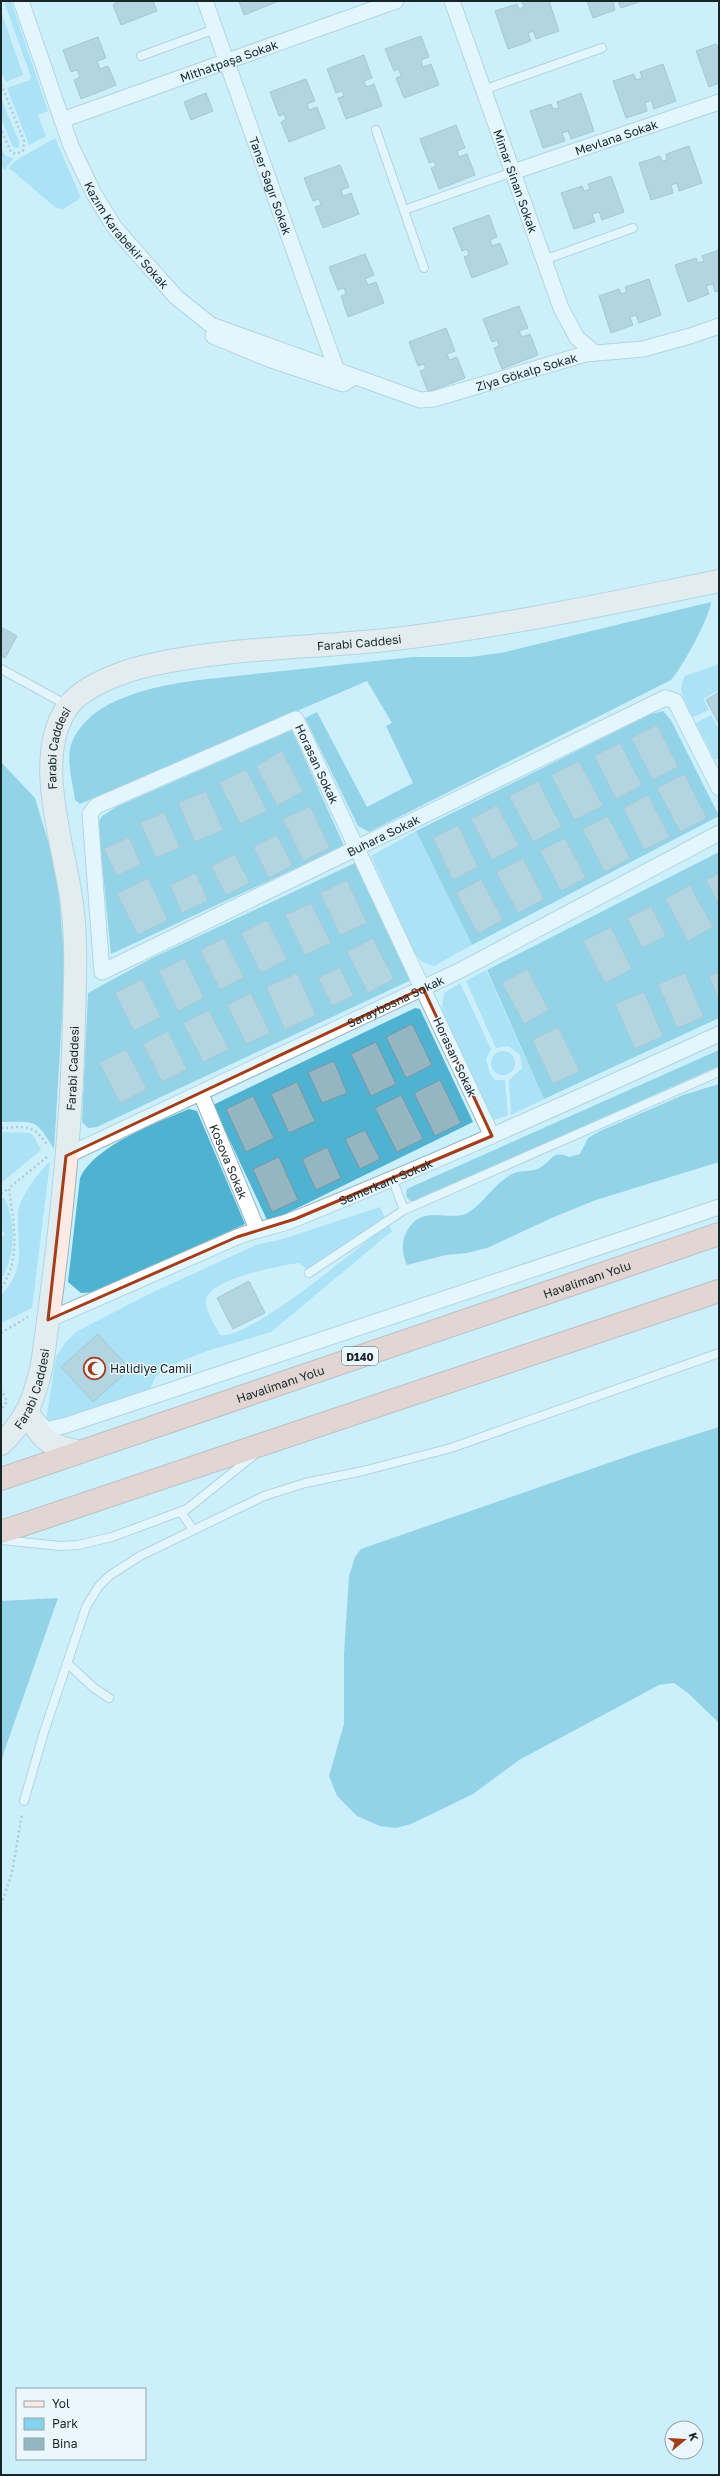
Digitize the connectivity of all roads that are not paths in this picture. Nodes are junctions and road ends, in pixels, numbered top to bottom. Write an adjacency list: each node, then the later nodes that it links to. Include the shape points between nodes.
1 (12, 1): 22 (street, via 76,180 101,223 138,269 185,317 215,337 271,360 343,384)
2 (21, 1): 12 (street, Kazım Karabekir Sokak)
3 (205, 1): 6 (street, Taner Sağır Sokak)
4 (396, 1): 9 (street, Mithatpaşa Sokak)
5 (452, 1): 10 (street, Mimar Sinan Sokak)
6 (215, 29): 8 (lane); 9 (street, Taner Sağır Sokak)
7 (602, 48): 10 (lane)
8 (141, 56)
9 (226, 62): 12 (street, Mithatpaşa Sokak); 21 (street, Taner Sağır Sokak)
10 (483, 90): 14 (street, Mimar Sinan Sokak)
11 (719, 102): 14 (street, Mevlana Sokak)
12 (62, 120): 21 (street, Kazım Karabekir Sokak, via 83,173 115,228 176,298 211,325)
13 (376, 130): 15 (lane)
14 (513, 172): 15 (lane); 17 (street, Mimar Sinan Sokak)
15 (404, 210): 18 (lane)
16 (633, 228): 17 (lane)
17 (544, 260): 20 (street, Mimar Sinan Sokak, via 569,326 577,338)
18 (424, 268)
19 (719, 326): 20 (street, Ziya Gökalp Sokak, via 643,349)
20 (595, 353): 22 (street, Ziya Gökalp Sokak, via 428,400 405,396)
21 (337, 370): 22 (street, Ziya Gökalp Sokak)
22 (354, 377)
23 (719, 581): 25 (street, Farabi Caddesi, via 503,625 394,639 225,653 153,664 107,680 84,692)
24 (1, 669): 25 (lane)
25 (68, 705): 35 (street, Farabi Caddesi, via 59,722 50,763 74,927 74,1048)
26 (719, 788): 28 (street, Buhara Sokak, via 675,701 665,698)
27 (719, 833): 30 (street, Saraybosna Sokak)
28 (358, 849): 29 (street, Buhara Sokak); 29 (street, Horasan Sokak, via 296,719 96,806 90,814 89,824); 30 (street, Horasan Sokak)
29 (102, 972)
30 (423, 988): 33 (street, Saraybosna Sokak); 34 (street, Horasan Sokak)
31 (719, 1034): 34 (street, Semerkant Sokak)
32 (719, 1072): 38 (lane)
33 (201, 1094): 35 (street, Saraybosna Sokak); 39 (street, Kosova Sokak)
34 (492, 1136): 36 (street, Semerkant Sokak)
35 (56, 1152): 43 (street, Farabi Caddesi)
36 (392, 1178): 38 (lane); 39 (street, Semerkant Sokak, via 282,1224)
37 (719, 1207): 45 (street, via 67,1425 46,1430)
38 (404, 1210): 41 (lane)
39 (257, 1229): 43 (street, Semerkant Sokak)
40 (719, 1234): 48 (highway, Havalimanı Yolu / D140)
41 (309, 1273)
42 (719, 1291): 46 (highway)
43 (41, 1317): 45 (street, Farabi Caddesi, via 42,1365)
44 (719, 1353): 51 (lane, via 451,1448 284,1488)
45 (28, 1410): 47 (street, Farabi Caddesi, via 16,1430); 48 (street, via 36,1430 43,1438 63,1448)
46 (270, 1442): 50 (lane); 52 (highway)
47 (1, 1444)
48 (80, 1452): 49 (highway, Havalimanı Yolu / D140)
49 (1, 1479)
50 (181, 1512): 51 (lane); 53 (lane, via 112,1537 78,1545 61,1546)
51 (192, 1528): 54 (lane, via 109,1576 86,1607)
52 (1, 1532)
53 (1, 1540)
54 (67, 1663): 55 (lane); 56 (lane)
55 (109, 1698)
56 (24, 1801)

